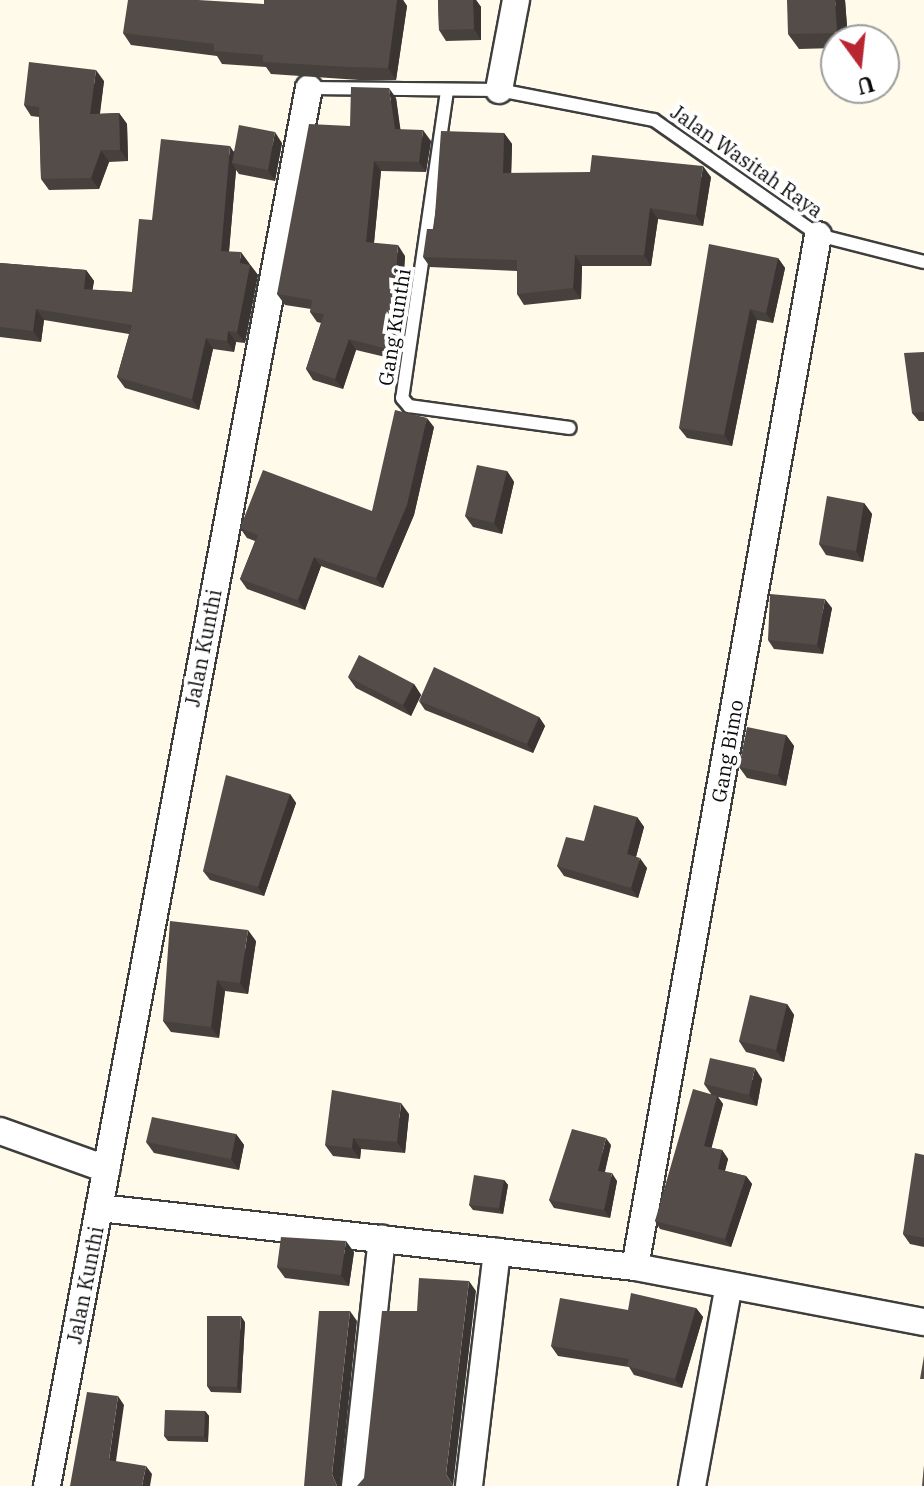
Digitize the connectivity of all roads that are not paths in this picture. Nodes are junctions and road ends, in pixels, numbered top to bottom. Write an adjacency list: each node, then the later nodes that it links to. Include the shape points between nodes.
1 (516, 0): 3 (street)
2 (309, 88): 4 (lane, Jalan Kunthi); 9 (street, Jalan Kunthi)
3 (499, 90): 4 (lane, Jalan Kunthi); 5 (lane, Jalan Wasitah Raya, via 654,120)
4 (447, 91): 7 (lane, Gang Kunthi, via 402,398 409,406)
5 (818, 235): 6 (lane, Jalan Wasitah Raya); 13 (street, Gang Bimo)
6 (924, 262)
7 (570, 428)
8 (0, 1131): 9 (street)
9 (106, 1169): 10 (street, Jalan Kunthi)
10 (99, 1208): 11 (street); 16 (street, Jalan Kunthi)
11 (382, 1238): 12 (street); 17 (street)
12 (497, 1252): 13 (street); 18 (street)
13 (635, 1267): 14 (street)
14 (728, 1289): 15 (street); 19 (street)
15 (924, 1322)
16 (47, 1486)
17 (355, 1486)
18 (469, 1486)
19 (692, 1486)

